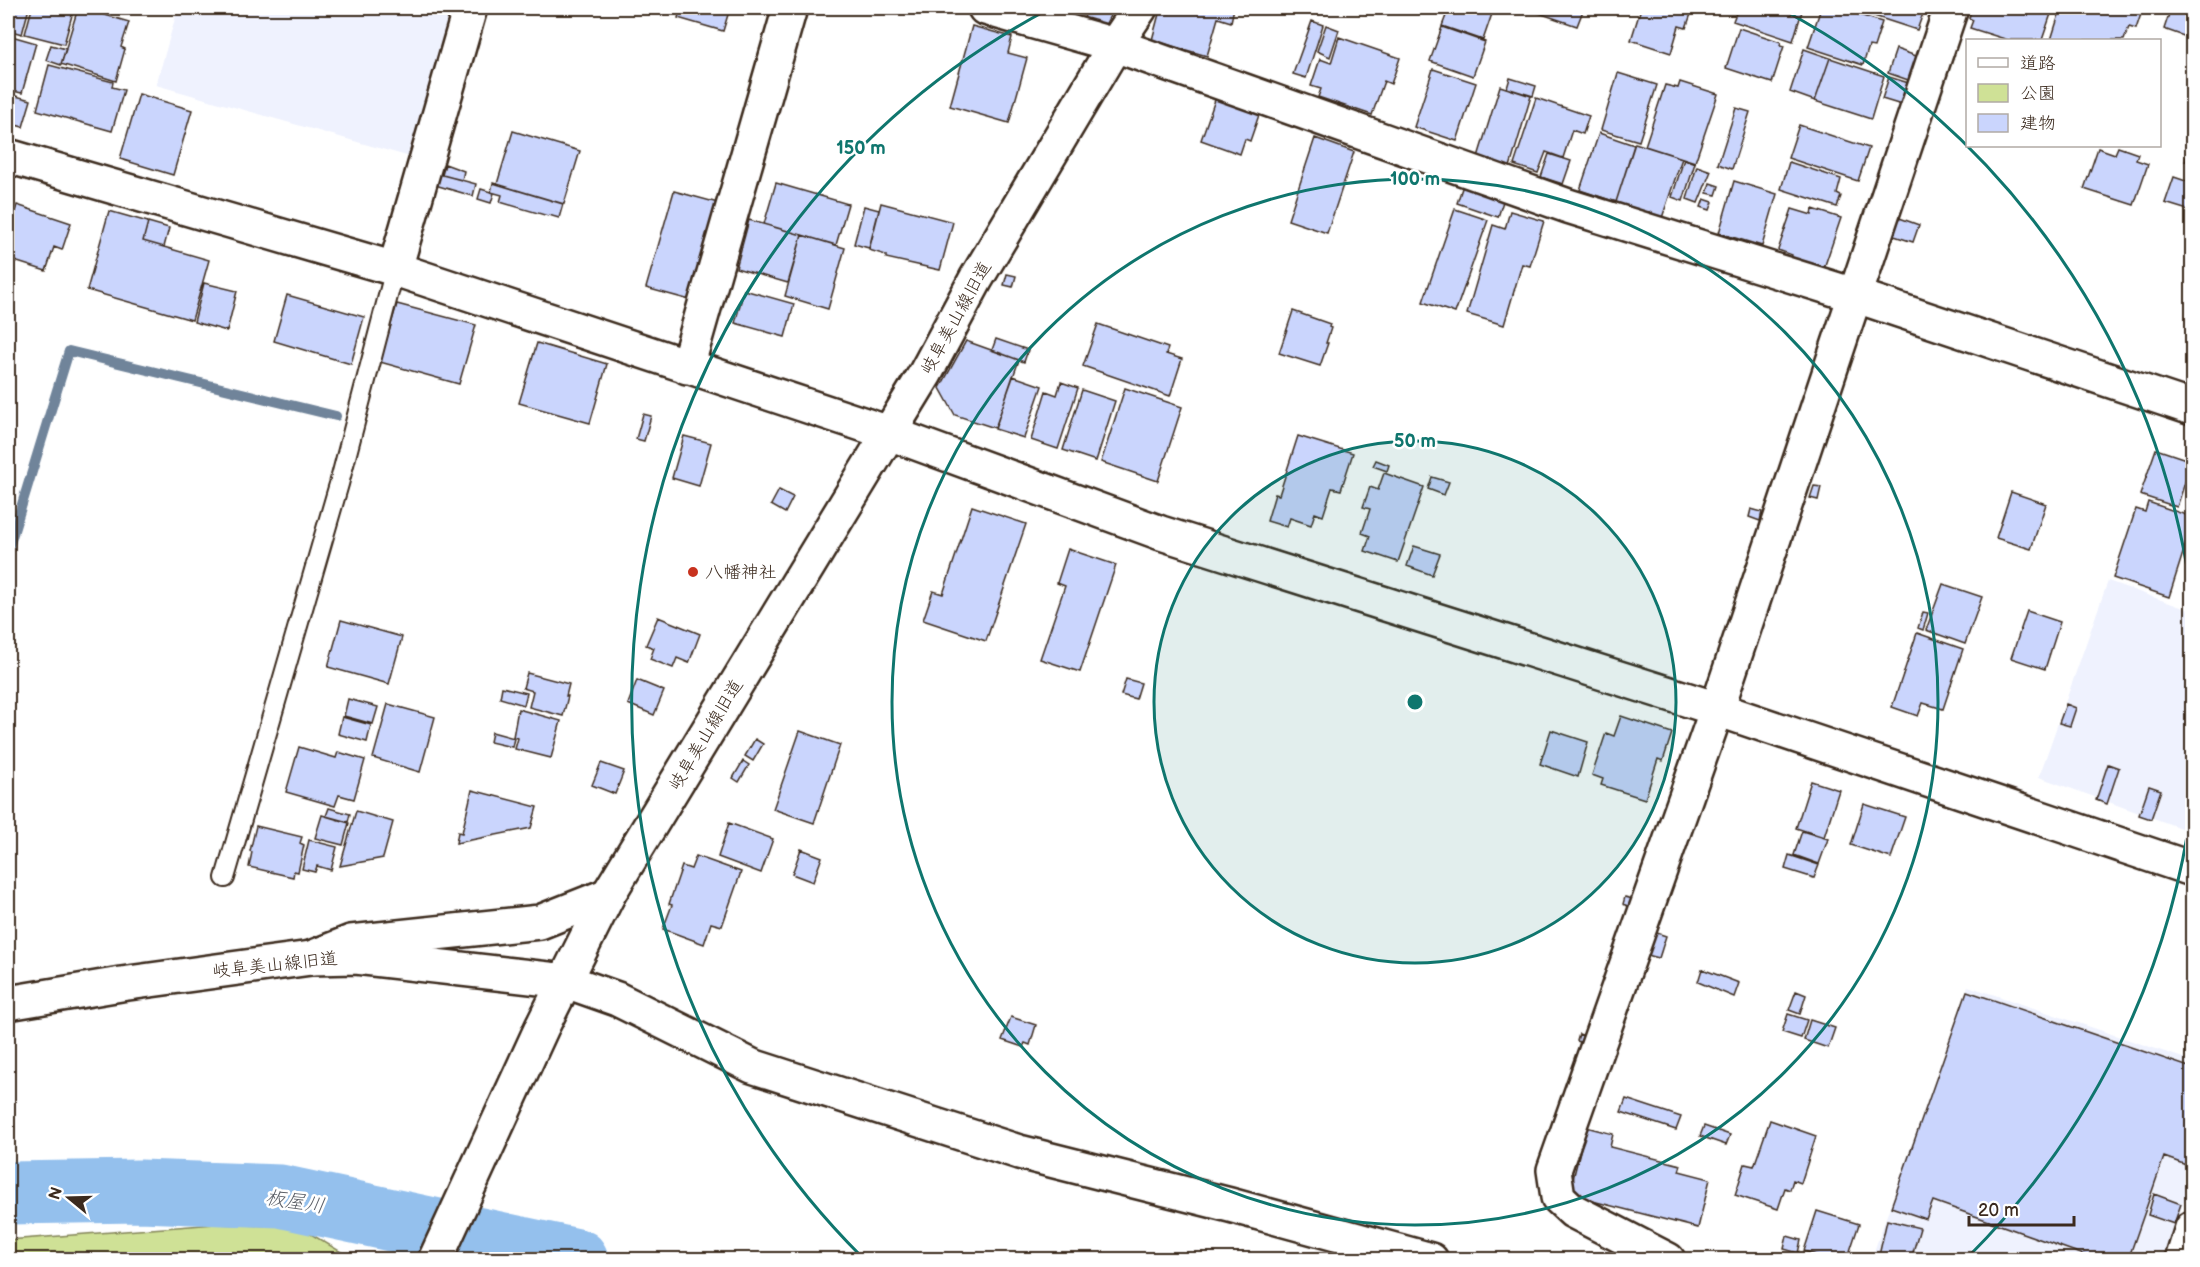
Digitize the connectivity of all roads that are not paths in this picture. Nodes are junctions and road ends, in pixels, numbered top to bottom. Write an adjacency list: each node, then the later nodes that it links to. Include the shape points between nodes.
1 (470, 8): 9 (street)
2 (790, 8): 11 (street)
3 (985, 8): 6 (street)
4 (1140, 8): 7 (street, 岐阜美山線旧道)
5 (1952, 8): 10 (street)
6 (1070, 20): 7 (street)
7 (1115, 45): 10 (street, via 1568,206); 13 (street, 岐阜美山線旧道)
8 (8, 156): 9 (street)
9 (395, 269): 11 (street); 16 (lane, via 339,484)
10 (1854, 295): 12 (street); 14 (street)
11 (687, 367): 13 (street)
12 (2193, 408)
13 (889, 434): 14 (street, via 1161,533); 17 (street, 岐阜美山線旧道)
14 (1717, 709): 15 (street); 24 (street, via 1554,1170 1558,1197 1574,1211)
15 (2193, 869)
16 (225, 878)
17 (608, 896): 18 (street, via 540,922 351,942); 19 (street, 岐阜美山線旧道)
18 (312, 958): 19 (street, 岐阜美山線旧道, via 356,957); 20 (street, 岐阜美山線旧道)
19 (566, 981): 22 (street); 23 (street, via 617,999 752,1066 1018,1152)
20 (8, 1003)
21 (2193, 1228): 25 (street)
22 (435, 1260)
23 (1431, 1260)
24 (1668, 1260)
25 (2182, 1260)

